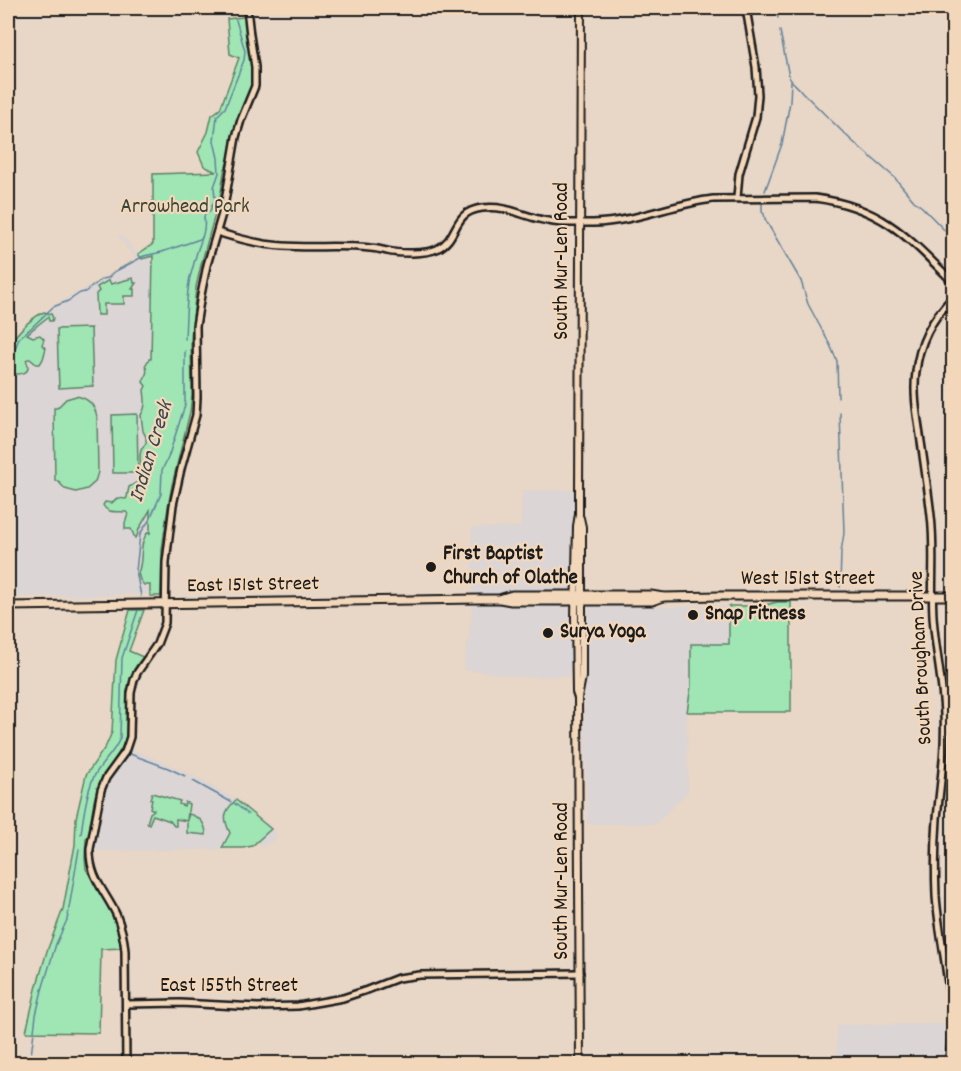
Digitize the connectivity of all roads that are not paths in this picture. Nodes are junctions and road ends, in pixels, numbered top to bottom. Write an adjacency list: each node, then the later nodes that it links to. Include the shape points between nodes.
1 (247, 8): 6 (street, via 255,86 236,137)
2 (581, 8): 5 (main road, South Mur-Len Road)
3 (746, 8): 4 (street, via 758,95)
4 (737, 198): 5 (street, via 700,201 627,220); 7 (street, via 815,198 865,211 902,232)
5 (580, 223): 6 (street, via 548,222 506,209 479,208 464,214 442,246 408,252 272,245); 11 (main road, South Mur-Len Road)
6 (217, 232): 12 (street, via 197,317 196,415 173,505)
7 (954, 283)
8 (954, 296): 9 (street, South Brougham Drive, via 931,324 916,371 918,425 933,529)
9 (933, 596): 10 (main road, West 151st Street); 11 (main road, West 151st Street); 21 (street, South Brougham Drive, via 944,716 935,869 950,1007)
10 (954, 596)
11 (579, 598): 12 (main road, East 151st Street, via 512,595 500,599); 14 (main road, South Mur-Len Road); 15 (main road, South Mur-Len Road)
12 (166, 603): 13 (main road, East 151st Street); 18 (street, via 161,636 134,680 130,738 101,790 90,849 95,878 124,937)
13 (8, 606)
14 (575, 640): 15 (main road); 16 (main road, South Mur-Len Road)
15 (582, 664): 16 (main road, South Mur-Len Road)
16 (578, 698): 17 (main road, South Mur-Len Road)
17 (580, 973): 18 (street, East 155th Street, via 405,976 343,998 279,1008); 20 (main road, South Mur-Len Road)
18 (126, 1004): 19 (street)
19 (126, 1064)
20 (580, 1064)
21 (948, 1064)

